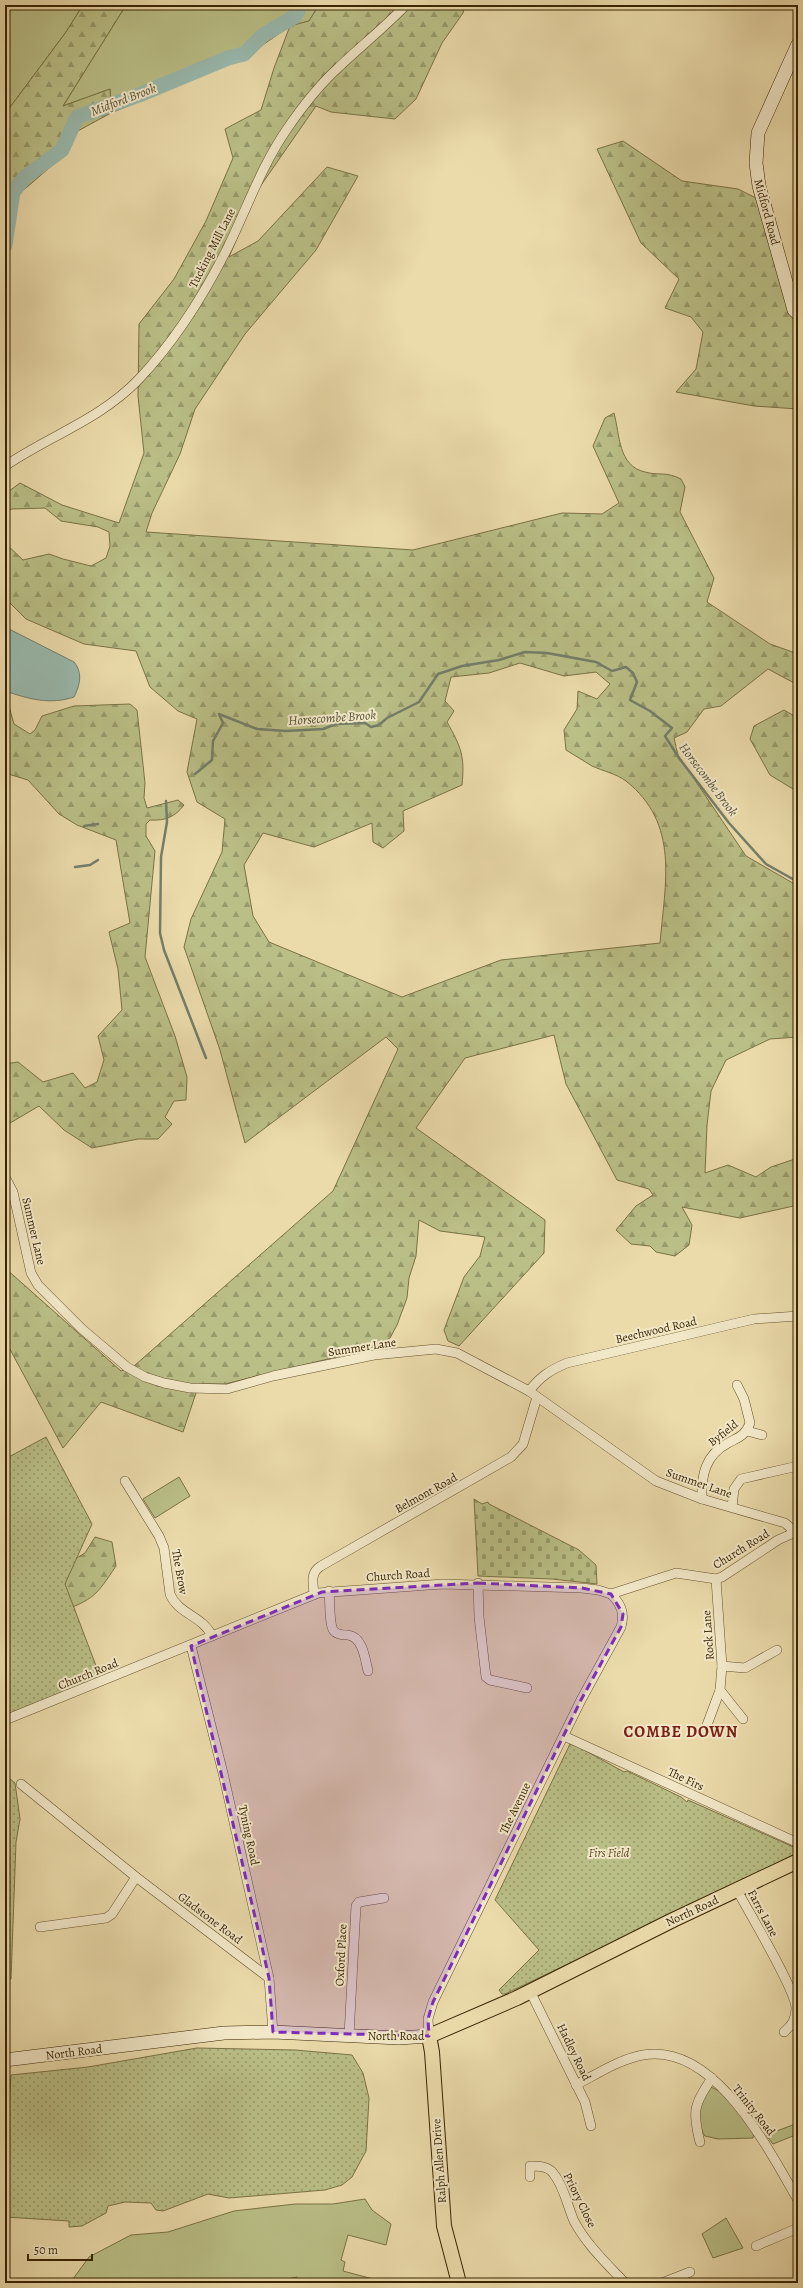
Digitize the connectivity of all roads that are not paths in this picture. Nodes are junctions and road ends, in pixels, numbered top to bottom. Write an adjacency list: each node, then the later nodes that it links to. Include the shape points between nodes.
1 (406, 5): 4 (street, Tucking Mill Lane, via 338,68 286,130 193,312 164,353 137,381 95,415)
2 (798, 44): 3 (street, Midford Road, via 758,133 756,162 759,186 794,310)
3 (798, 314)
4 (5, 466)
5 (5, 1178): 8 (street, Summer Lane, via 13,1192 31,1273 38,1285 82,1329 127,1367 145,1378 190,1388 227,1389 273,1376 374,1355 436,1349 457,1353 475,1361)
6 (798, 1316): 8 (street, Beechwood Road, via 754,1319 567,1363 540,1377)
7 (737, 1385): 10 (street, Byfield, via 750,1416)
8 (529, 1391): 9 (street, Summer Lane)
9 (538, 1397): 14 (street, Summer Lane, via 656,1481); 20 (street, Belmont Road, via 518,1452 314,1570)
10 (747, 1431): 11 (street); 14 (street, Byfield, via 722,1446 706,1464 702,1479)
11 (762, 1435)
12 (798, 1466): 15 (street, via 741,1479 734,1488)
13 (125, 1481): 22 (street, The Brow, via 164,1548 173,1601 203,1622)
14 (702, 1499): 15 (street, Summer Lane)
15 (732, 1507): 16 (street, Summer Lane, via 785,1524)
16 (796, 1531): 17 (street, Church Road)
17 (716, 1579): 21 (street, Church Road, via 685,1573 670,1574); 25 (street, Rock Lane)
18 (478, 1583): 19 (street, Church Road); 21 (street, Church Road, via 582,1588); 27 (street, via 486,1676 490,1680)
19 (329, 1591): 20 (street, Church Road); 26 (street, via 331,1626 334,1632 352,1636 360,1642)
20 (314, 1594): 22 (street, Church Road)
21 (611, 1594): 32 (street, The Avenue, via 624,1614 621,1627)
22 (212, 1636): 23 (street, Church Road)
23 (190, 1646): 29 (street, Church Road); 40 (street, Tyning Road, via 223,1772)
24 (777, 1650): 25 (street, via 745,1668)
25 (722, 1666): 28 (street, Rock Lane)
26 (368, 1671)
27 (527, 1688)
28 (720, 1690): 30 (street); 31 (street, Rock Lane)
29 (5, 1720)
30 (743, 1720)
31 (707, 1725)
32 (564, 1736): 34 (street, The Firs); 45 (street, The Avenue, via 433,2002 428,2022)
33 (20, 1784): 36 (street, Gladstone Road)
34 (798, 1843)
35 (798, 1861): 37 (main road, North Road)
36 (136, 1877): 39 (street, via 112,1914 106,1918); 40 (street, Gladstone Road)
37 (737, 1890): 41 (main road, North Road); 43 (street, Farrs Lane, via 794,1995 793,2024)
38 (384, 1898): 44 (street, Oxford Place, via 359,1902 356,1906)
39 (40, 1927)
40 (269, 1978): 42 (street, Tyning Road)
41 (530, 1991): 45 (main road, North Road, via 446,2031); 48 (street, Hadley Road)
42 (273, 2032): 44 (street, North Road); 46 (street, North Road, via 204,2035)
43 (784, 2032)
44 (349, 2034): 45 (street, North Road, via 399,2038)
45 (429, 2036): 57 (main road, Ralph Allen Drive, via 444,2226)
46 (5, 2060)
47 (712, 2078): 48 (street, Trinity Road, via 676,2056 659,2054 628,2059); 50 (street, via 694,2108 694,2120); 52 (street, Trinity Road, via 758,2133)
48 (576, 2085): 49 (street, Hadley Road, via 585,2102)
49 (591, 2126)
50 (700, 2142)
51 (530, 2177): 58 (street, Priory Close, via 530,2166 546,2168 552,2172 560,2184 574,2221)
52 (798, 2200)
53 (798, 2228): 54 (street)
54 (756, 2246)
55 (690, 2272): 56 (street)
56 (675, 2281): 59 (street)
57 (459, 2283)
58 (625, 2283)
59 (662, 2283)

